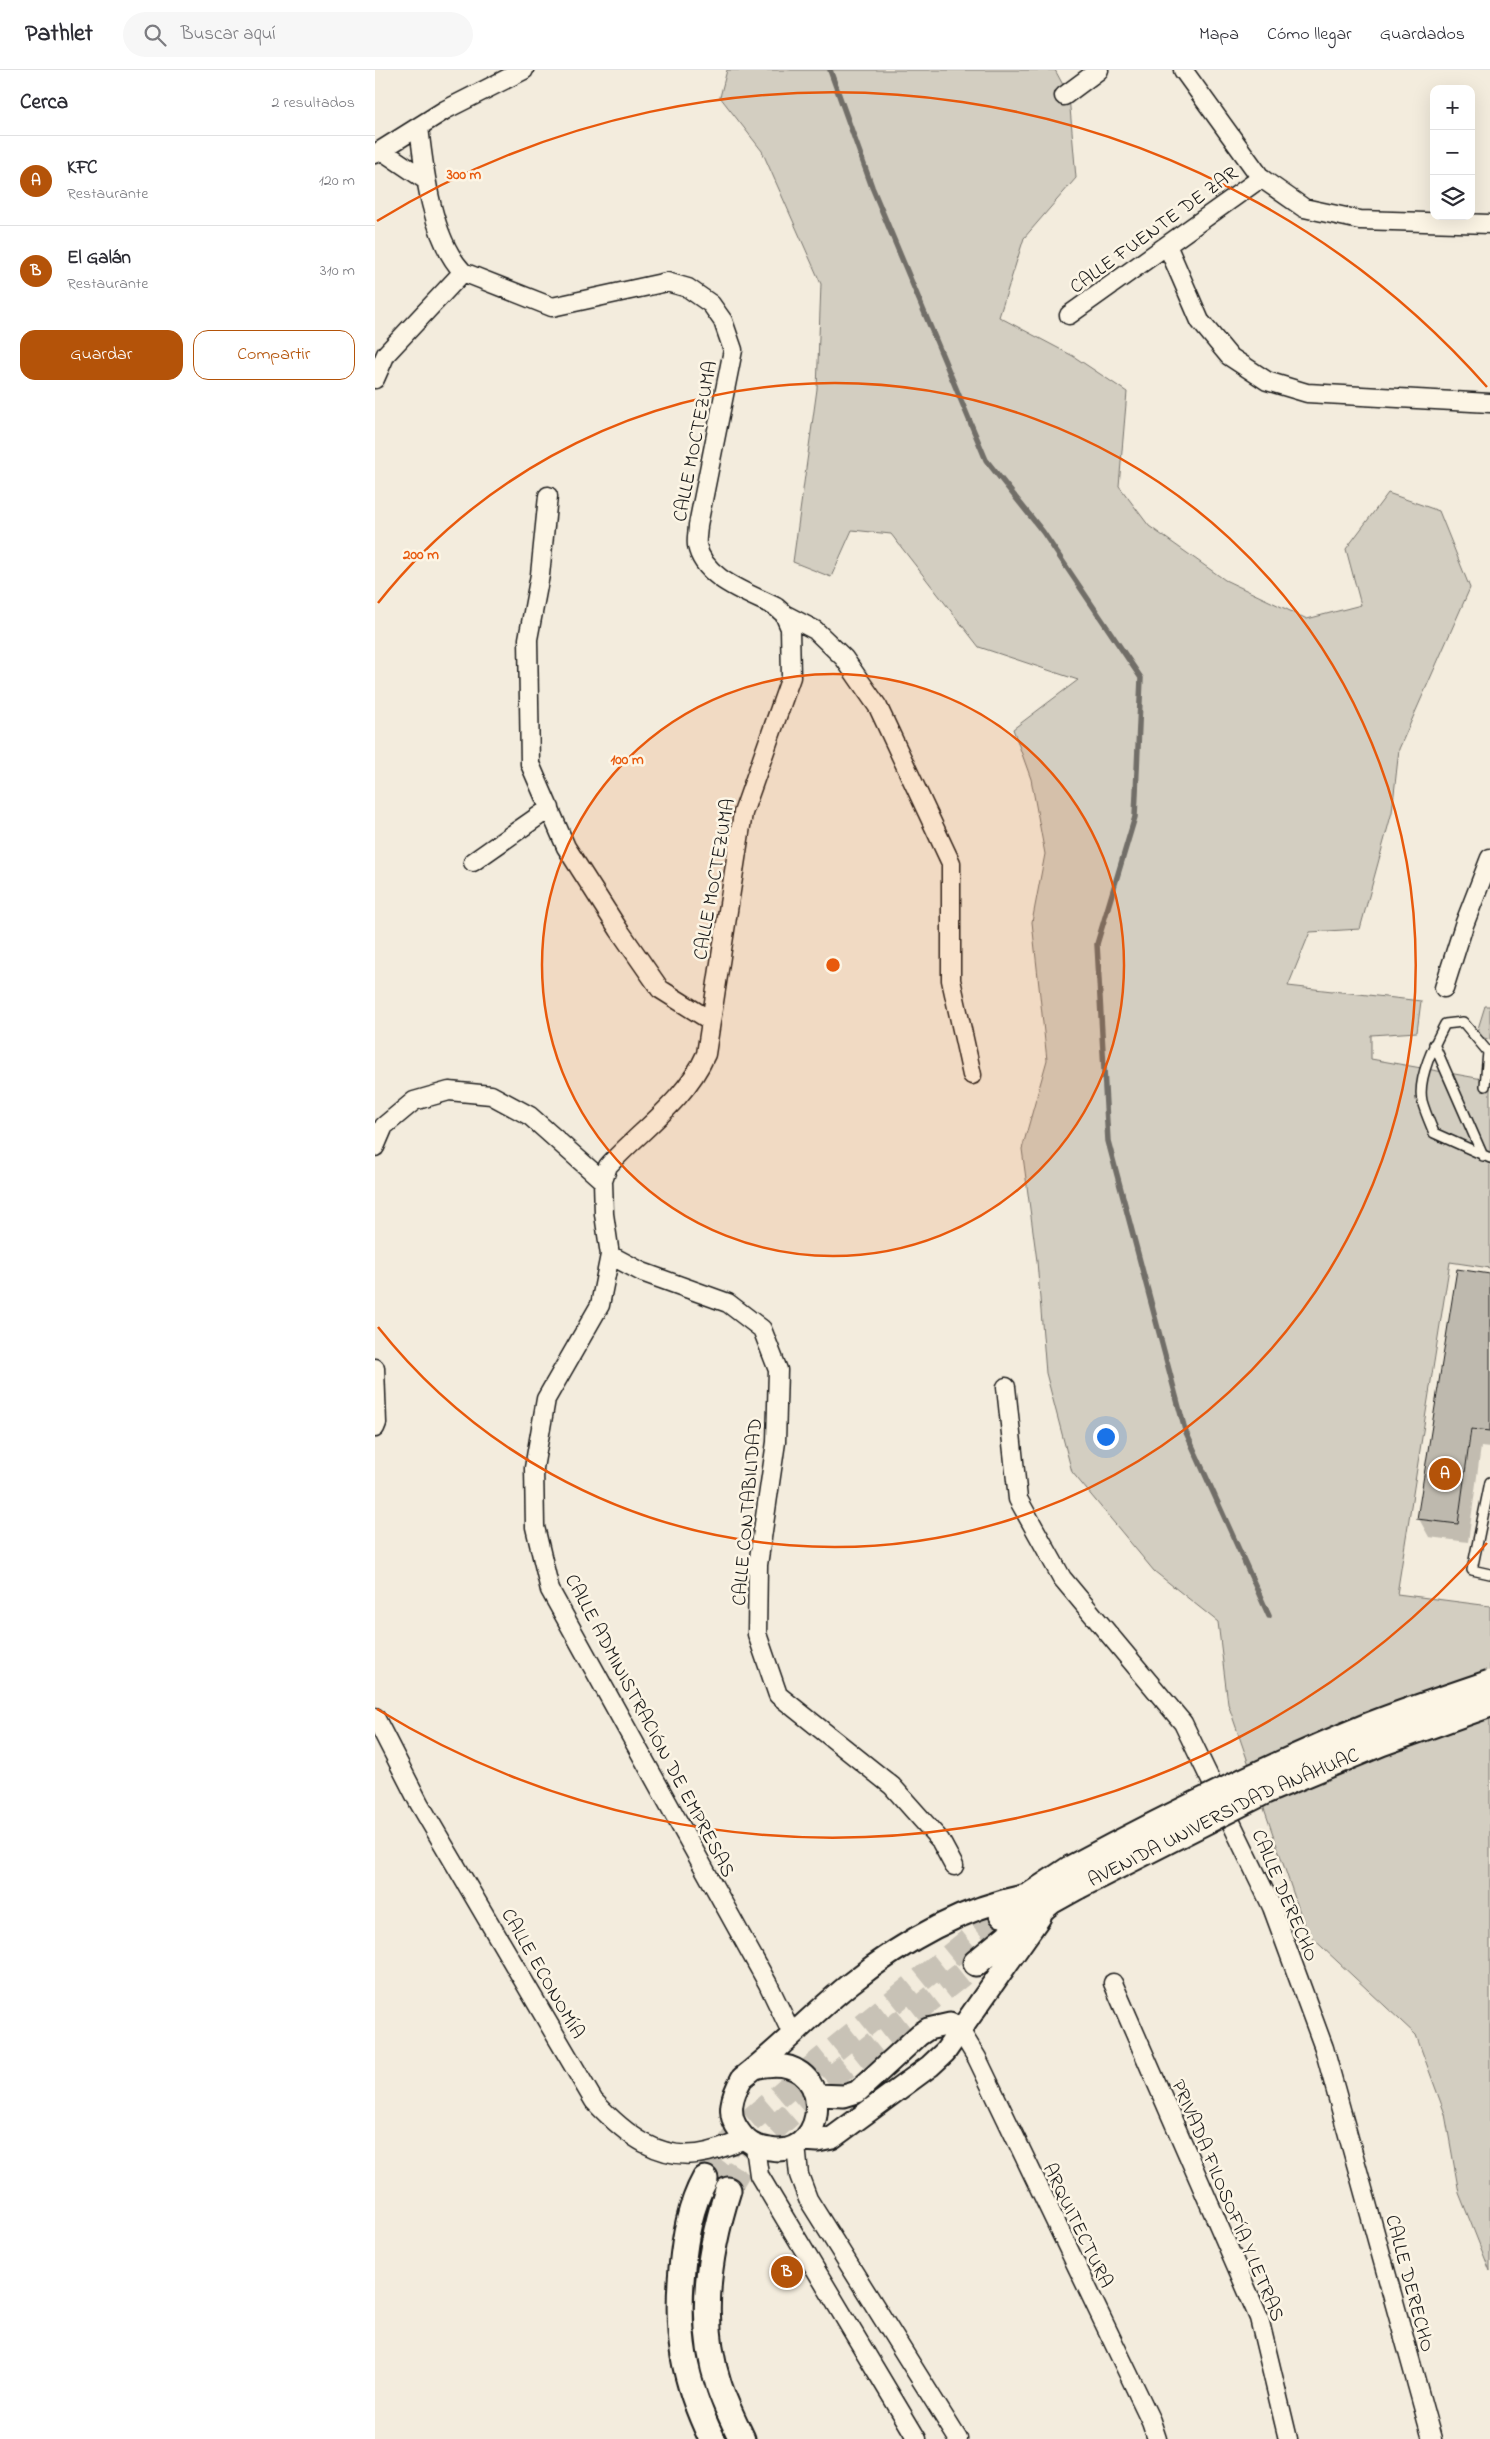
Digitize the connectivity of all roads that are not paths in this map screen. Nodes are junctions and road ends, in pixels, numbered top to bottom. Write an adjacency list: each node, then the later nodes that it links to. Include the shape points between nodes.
1 (524, 70): 5 (street, via 445,110)
2 (1099, 70): 4 (street)
3 (1183, 70): 7 (street)
4 (1064, 96)
5 (419, 127): 6 (street); 8 (street)
6 (378, 152): 8 (street)
7 (1261, 178): 9 (street, via 1304,208 1360,220); 10 (street, CALLE FUENTE DE ZAR)
8 (424, 179): 11 (street, via 445,247)
9 (1490, 224)
10 (1167, 245): 12 (street, CALLE FUENTE DE ZAR); 14 (street, via 1200,321 1229,356 1267,381 1307,393)
11 (463, 272): 13 (street, via 386,354); 16 (street, CALLE MOCTEZUMA, via 552,306 667,282 688,288 711,304 723,321 733,350 697,545 715,576)
12 (1069, 316)
13 (375, 379)
14 (1490, 403)
15 (548, 496): 17 (street, via 540,575 527,639 527,700 530,764)
16 (784, 614): 21 (street, CALLE MOCTEZUMA, via 790,628 791,677 743,813); 23 (street, via 815,630 844,658 878,707 951,863 951,980)
17 (549, 808): 19 (street); 21 (street, via 567,847 660,989)
18 (1490, 858): 20 (street, via 1463,925)
19 (473, 862)
20 (1444, 988)
21 (711, 1021): 27 (street, CALLE MOCTEZUMA, via 706,1054 688,1087 608,1166)
22 (1434, 1044): 24 (lane, via 1445,1024 1463,1022 1488,1052); 26 (lane); 26 (lane, via 1421,1086 1422,1100 1434,1134)
23 (972, 1075)
24 (1485, 1086)
25 (375, 1147): 27 (street, via 384,1126 414,1100 449,1091 491,1094 529,1116)
26 (1487, 1157)
27 (603, 1181): 28 (street)
28 (610, 1254): 38 (street, CALLE CONTABILIDAD, via 642,1272 728,1303 761,1329 778,1370 776,1442 759,1564 757,1634 778,1695 892,1786 940,1840); 45 (street, CALLE ADMINISTRACIÓN DE EMPRESAS, via 600,1305 546,1399 534,1468 535,1527 550,1590 768,1984)
29 (375, 1368): 31 (street)
30 (1006, 1387): 59 (street, CALLE DERECHO, via 1018,1499 1062,1578 1183,1723 1271,1907 1324,2048)
31 (375, 1428)
32 (1490, 1482): 33 (lane)
33 (1486, 1521): 34 (lane, via 1472,1570)
34 (1490, 1574)
35 (1490, 1683): 39 (main road, AVENIDA UNIVERSIDAD ANÁHUAC, bridge, via 1370,1725 1257,1775 1154,1824)
36 (1490, 1704): 39 (main road, AVENIDA UNIVERSIDAD ANÁHUAC, bridge, via 1381,1743 1265,1791)
37 (375, 1716): 50 (street, CALLE ECONOMÍA, via 419,1803 594,2101 620,2128 644,2145 675,2153 706,2153)
38 (954, 1866)
39 (1074, 1877): 40 (main road, AVENIDA UNIVERSIDAD ANÁHUAC)
40 (1041, 1898): 41 (main road, AVENIDA UNIVERSIDAD ANÁHUAC); 42 (main road, AVENIDA UNIVERSIDAD ANÁHUAC); 44 (street); 45 (street, via 996,1901 916,1937 852,1982)
41 (1002, 1914)
42 (976, 1963)
43 (1113, 1983): 58 (street, PRIVADA FILOSOFÍA Y LETRAS, via 1259,2318)
44 (960, 2030): 48 (street, via 950,2024 919,2035 857,2092 844,2096); 49 (street, via 945,2052 930,2066 851,2126 832,2138); 57 (street, ARQUITECTURA, via 977,2058)
45 (792, 2034): 46 (street); 47 (street)
46 (755, 2068): 47 (street, via 771,2064 789,2066); 50 (street, via 741,2078 733,2093 731,2110 735,2126)
47 (803, 2075): 48 (street)
48 (816, 2095): 49 (street, via 816,2119 811,2130)
49 (799, 2142): 50 (street, via 777,2150); 56 (street, via 799,2175 808,2199)
50 (750, 2143): 55 (street, via 759,2174)
51 (705, 2179): 53 (main road, via 698,2191 685,2239 679,2318 688,2377)
52 (728, 2190): 54 (main road, via 712,2248 707,2318 719,2386)
53 (711, 2439)
54 (742, 2439)
55 (917, 2439)
56 (958, 2439)
57 (1157, 2439)
58 (1289, 2439)
59 (1432, 2439)

